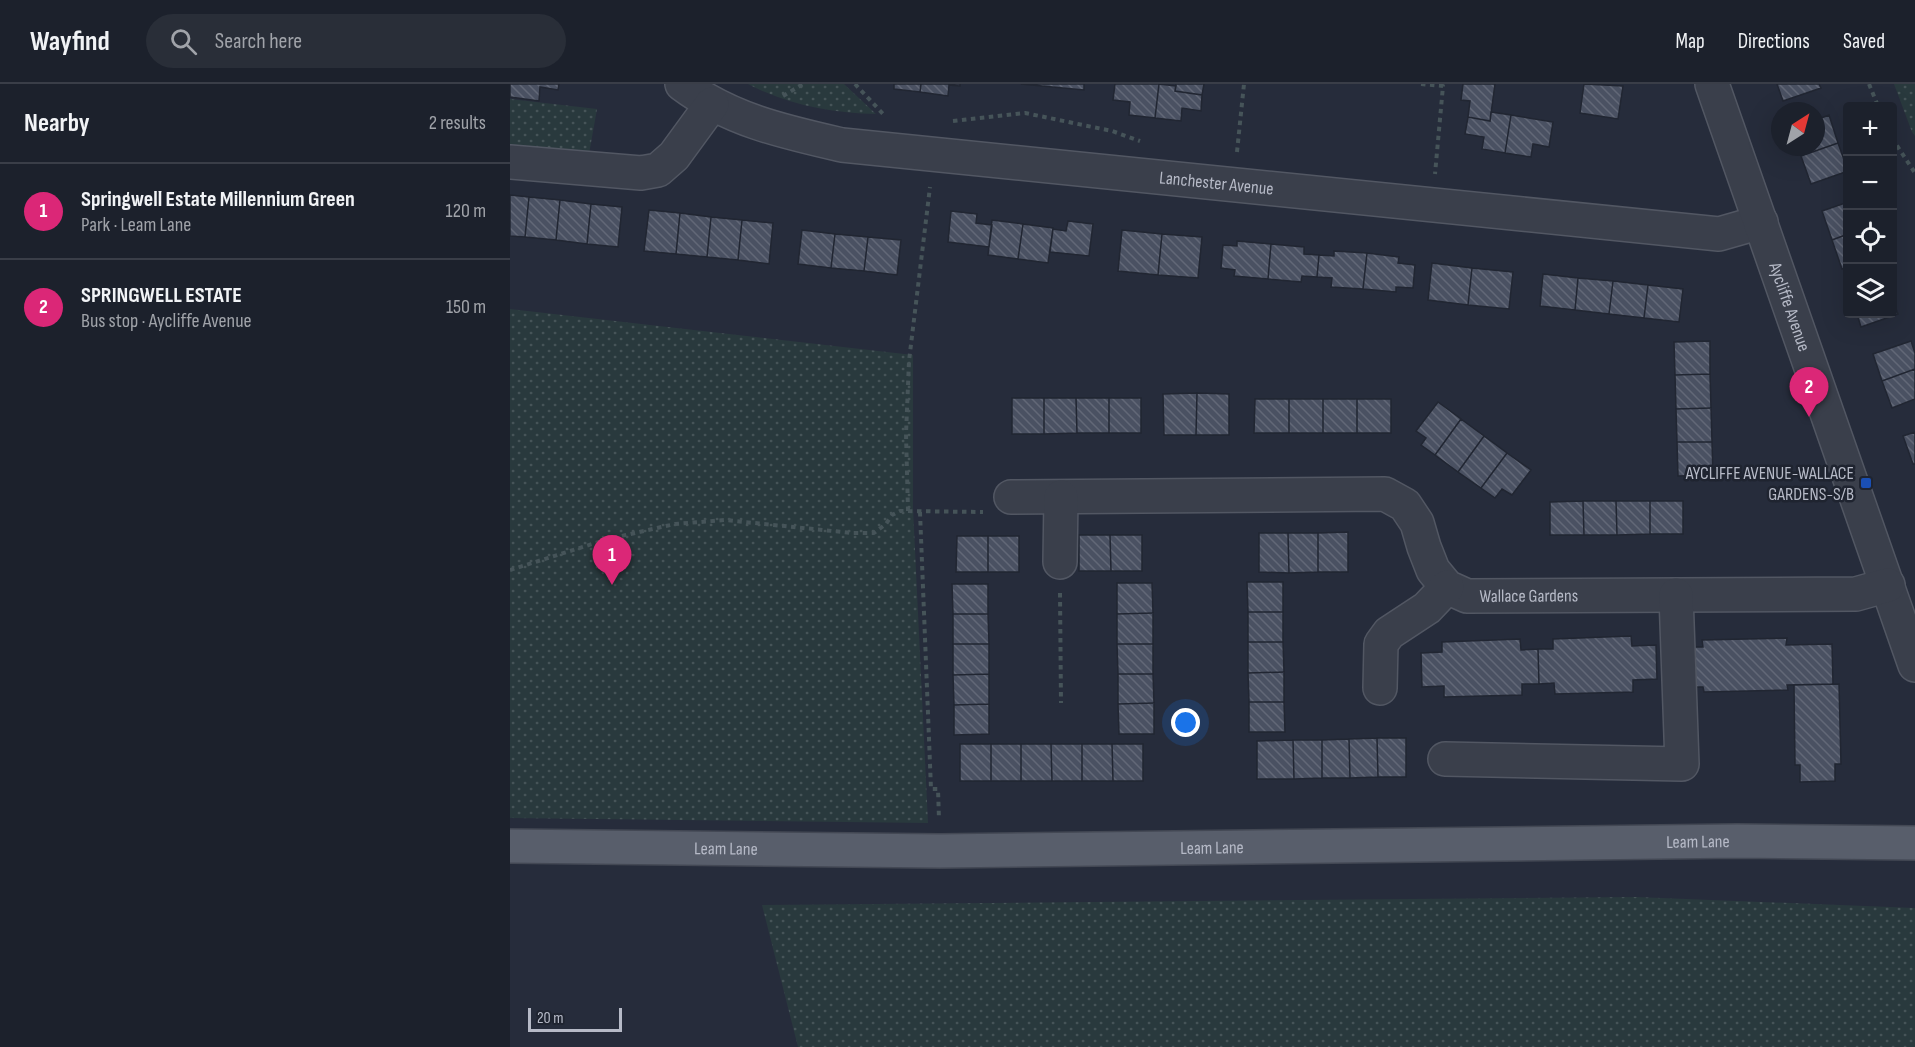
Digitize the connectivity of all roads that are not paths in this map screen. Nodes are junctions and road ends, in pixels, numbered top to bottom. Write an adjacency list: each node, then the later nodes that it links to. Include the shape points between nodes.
1 (682, 84): 3 (street, Lanchester Avenue)
2 (1712, 84): 5 (street, Aycliffe Avenue)
3 (712, 104): 4 (street, via 674,156 658,170 641,174); 5 (street, Lanchester Avenue, via 746,120 842,145 1719,234)
4 (510, 162)
5 (1761, 222): 9 (street, Aycliffe Avenue)
6 (1011, 497): 7 (street)
7 (1061, 497): 8 (street); 10 (street, via 1385,494 1405,505 1417,523 1433,570)
8 (1060, 562)
9 (1888, 585): 11 (street, Wallace Gardens, via 1856,594); 12 (street, Aycliffe Avenue)
10 (1447, 587): 11 (street, Wallace Gardens, via 1467,596); 13 (street, via 1428,608 1389,633 1381,644)
11 (1676, 595): 14 (street, via 1682,764)
12 (1915, 665)
13 (1380, 688)
14 (1445, 759)
15 (1915, 843): 16 (main road, Leam Lane, via 1737,841 940,851)
16 (510, 846)

